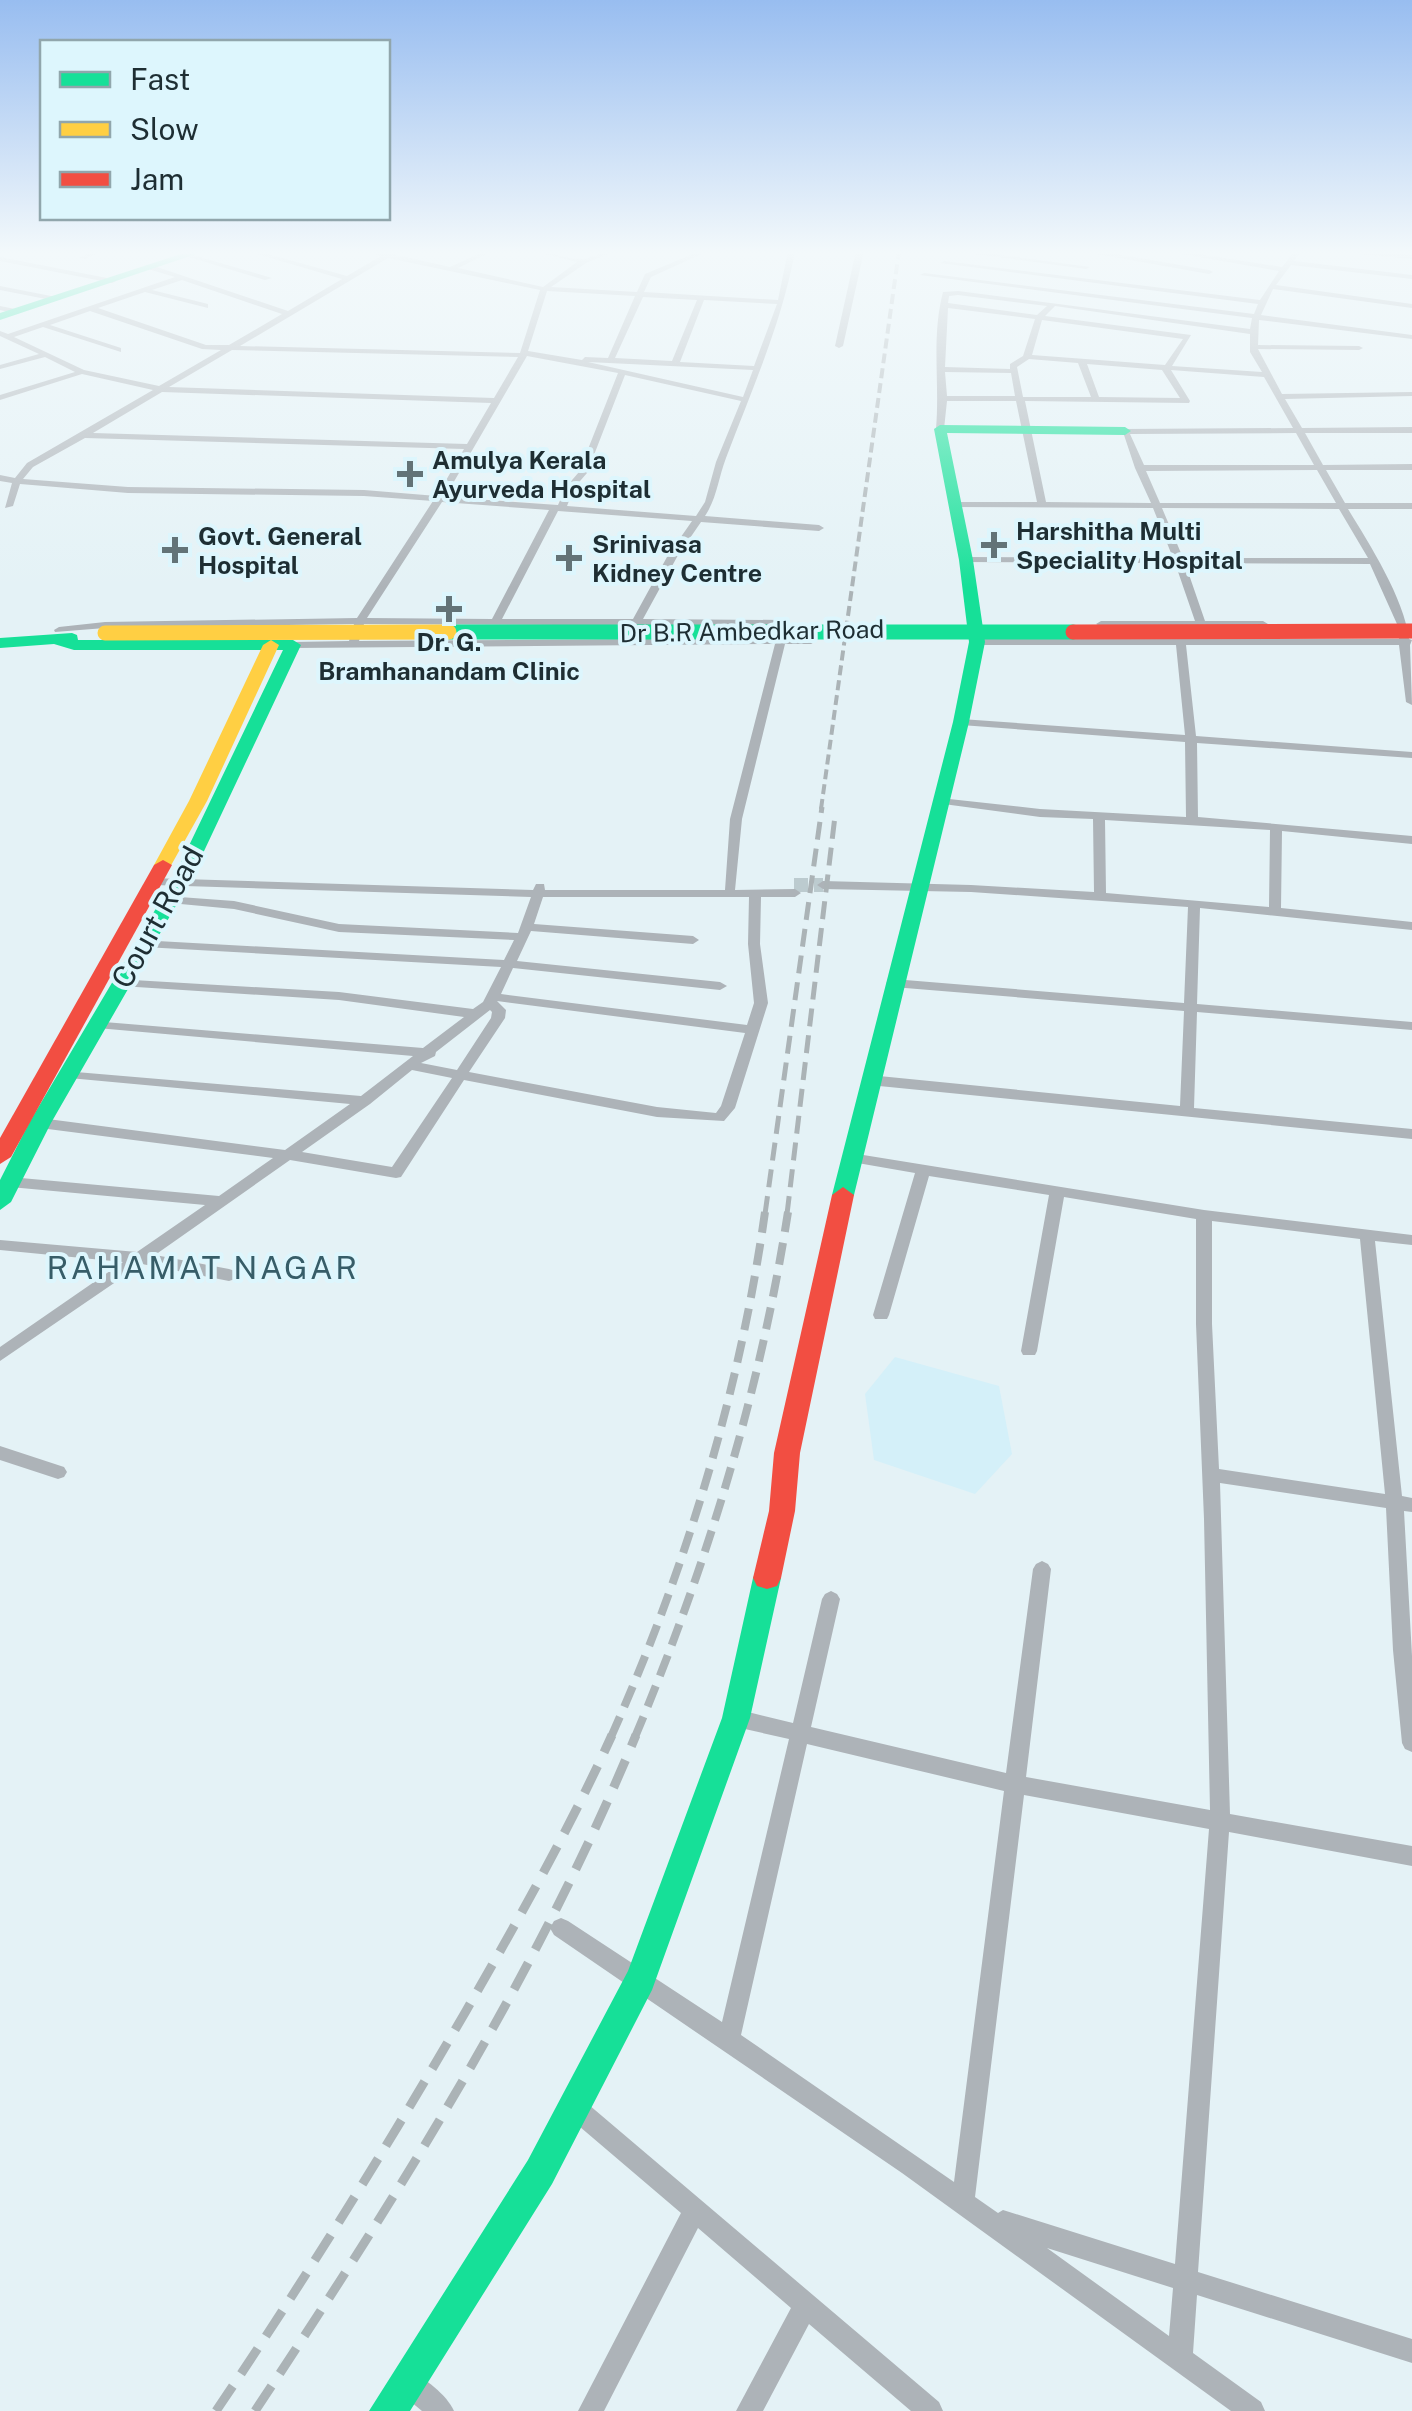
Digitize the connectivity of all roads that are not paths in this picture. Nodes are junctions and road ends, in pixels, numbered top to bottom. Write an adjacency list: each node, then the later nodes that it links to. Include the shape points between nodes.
1 (64, 364): 17 (street)
2 (202, 364): 21 (street)
3 (518, 364): 29 (street)
4 (584, 364): 18 (street)
5 (696, 364): 13 (street)
6 (758, 364): 13 (street)
7 (940, 364): 15 (street)
8 (1015, 364): 16 (street)
9 (1083, 364): 30 (street)
10 (1103, 364): 14 (street)
11 (1169, 364): 14 (street)
12 (1261, 364): 19 (street)
13 (756, 368): 27 (street)
14 (1166, 368): 19 (street); 31 (street, via 1186,401)
15 (940, 370): 16 (street); 26 (street)
16 (1013, 371): 28 (street)
17 (82, 372): 21 (street); 22 (street)
18 (621, 374): 27 (street); 52 (street, via 583,474)
19 (1267, 375): 24 (street)
20 (0, 388): 22 (street)
21 (160, 389): 29 (street); 38 (street)
22 (13, 394): 25 (street)
23 (1412, 394): 24 (street)
24 (1278, 397): 37 (street)
25 (0, 398)
26 (943, 398): 28 (street); 32 (street)
27 (746, 400): 53 (street)
28 (1018, 400): 30 (street); 33 (street)
29 (497, 401): 39 (street)
30 (1096, 401): 31 (street)
31 (1176, 401): 36 (street)
32 (940, 429): 33 (street); 46 (street)
33 (1024, 430): 35 (street); 49 (street)
34 (1412, 430): 37 (street)
35 (1124, 431): 36 (street); 41 (street)
36 (1192, 431): 37 (street)
37 (1300, 431): 42 (street)
38 (84, 435): 39 (street); 44 (street, via 30,466)
39 (470, 447): 45 (street)
40 (1412, 467): 42 (street)
41 (1139, 468): 42 (street); 50 (street)
42 (1322, 468): 47 (street)
43 (0, 478): 44 (street)
44 (17, 481): 45 (street); 48 (street)
45 (440, 498): 52 (street); 59 (street)
46 (954, 505): 49 (street); 55 (street)
47 (1340, 505): 50 (street); 51 (street); 57 (street)
48 (8, 506)
49 (1042, 506): 50 (street)
50 (1156, 506): 56 (street)
51 (1412, 506)
52 (558, 507): 53 (street); 58 (street)
53 (700, 518): 54 (street); 60 (street)
54 (819, 528)
55 (966, 560): 56 (street); 63 (street)
56 (1178, 560): 57 (street); 61 (street)
57 (1374, 561): 64 (street)
58 (496, 620): 59 (street); 60 (street)
59 (360, 621): 65 (street, via 104,625); 70 (street)
60 (636, 622): 66 (street, via 781,623)
61 (1201, 624): 63 (street); 64 (street); 68 (street)
62 (0, 633): 65 (street, Dr B.R Ambedkar Road)
63 (976, 633): 68 (street); 73 (street)
64 (1408, 633): 65 (street, Dr B.R Ambedkar Road, bridge); 68 (street); 72 (street)
65 (59, 635): 69 (street, Dr B.R Ambedkar Road); 71 (street, via 74,644)
66 (780, 641): 67 (street); 70 (street); 82 (street, via 736,819)
67 (811, 641)
68 (1181, 642): 74 (street)
69 (0, 643)
70 (352, 644): 71 (street)
71 (282, 645): 81 (street, Court Road)
72 (1412, 703)
73 (961, 722): 74 (street); 76 (street)
74 (1191, 737): 75 (street); 78 (street)
75 (1412, 755)
76 (940, 801): 77 (street); 83 (street)
77 (1099, 816): 78 (street); 87 (street)
78 (1192, 821): 79 (street)
79 (1276, 828): 80 (street); 89 (street)
80 (1412, 840)
81 (170, 882): 85 (street); 91 (street, via 339,928); 93 (street, Court Road); 113 (street, Court Road)
82 (730, 888): 85 (street); 86 (street, via 794,889)
83 (918, 888): 84 (street); 87 (street); 96 (street)
84 (823, 889)
85 (539, 891): 86 (street); 91 (street)
86 (755, 894): 102 (street, via 761,1003)
87 (1100, 897): 88 (street)
88 (1194, 904): 89 (street); 99 (street)
89 (1275, 910): 90 (street)
90 (1412, 926)
91 (525, 932): 92 (street); 94 (street)
92 (694, 940)
93 (144, 944): 94 (street); 95 (street, Court Road)
94 (510, 964): 97 (street); 98 (street)
95 (121, 982): 98 (street); 100 (street, Court Road)
96 (893, 982): 99 (street); 107 (street)
97 (720, 986)
98 (487, 1005): 102 (street); 103 (street); 106 (street, via 499,1010 498,1018)
99 (1187, 1008): 101 (street); 109 (street)
100 (97, 1024): 103 (street); 105 (street, Court Road)
101 (1412, 1026)
102 (754, 1030): 106 (street, via 720,1118)
103 (430, 1054): 104 (street)
104 (413, 1066): 106 (street); 108 (street)
105 (69, 1074): 108 (street); 110 (street, Court Road)
106 (462, 1074): 112 (street, via 396,1174)
107 (869, 1080): 109 (street); 114 (street)
108 (364, 1101): 112 (street)
109 (1186, 1112): 111 (street)
110 (40, 1123): 112 (street); 116 (street, Court Road)
111 (1412, 1134)
112 (288, 1155): 118 (street)
113 (0, 1157)
114 (851, 1158): 115 (street); 134 (street)
115 (923, 1170): 117 (street); 125 (street)
116 (5, 1192): 118 (street)
117 (1057, 1192): 119 (street); 126 (street)
118 (222, 1200): 123 (street)
119 (1204, 1215): 120 (street); 130 (street)
120 (1367, 1236): 121 (street); 131 (street)
121 (1412, 1240)
122 (0, 1245): 123 (street)
123 (140, 1258): 124 (street); 127 (street)
124 (229, 1275)
125 (881, 1315)
126 (1028, 1351)
127 (0, 1355)
128 (0, 1453): 129 (street)
129 (58, 1472)
130 (1211, 1475): 131 (street); 138 (street)
131 (1403, 1504): 136 (street)
132 (1042, 1569): 137 (street)
133 (831, 1599): 135 (street)
134 (736, 1718): 135 (street); 141 (street)
135 (799, 1733): 137 (street); 142 (street)
136 (1412, 1743)
137 (1012, 1784): 138 (street); 144 (street)
138 (1220, 1820): 139 (street); 147 (street)
139 (1412, 1856)
140 (560, 1928): 141 (street)
141 (640, 1979): 142 (street); 143 (street)
142 (730, 2037): 144 (street)
143 (574, 2106): 145 (street); 151 (street)
144 (963, 2198): 146 (street)
145 (694, 2212): 148 (street); 154 (street)
146 (989, 2218): 147 (street); 150 (street)
147 (1186, 2278): 149 (street); 150 (street)
148 (806, 2305): 155 (street); 156 (street)
149 (1412, 2351)
150 (1180, 2358): 157 (street)
151 (408, 2384): 152 (street); 153 (street)
152 (388, 2411)
153 (441, 2411)
154 (591, 2411)
155 (749, 2411)
156 (930, 2411)
157 (1252, 2411)

